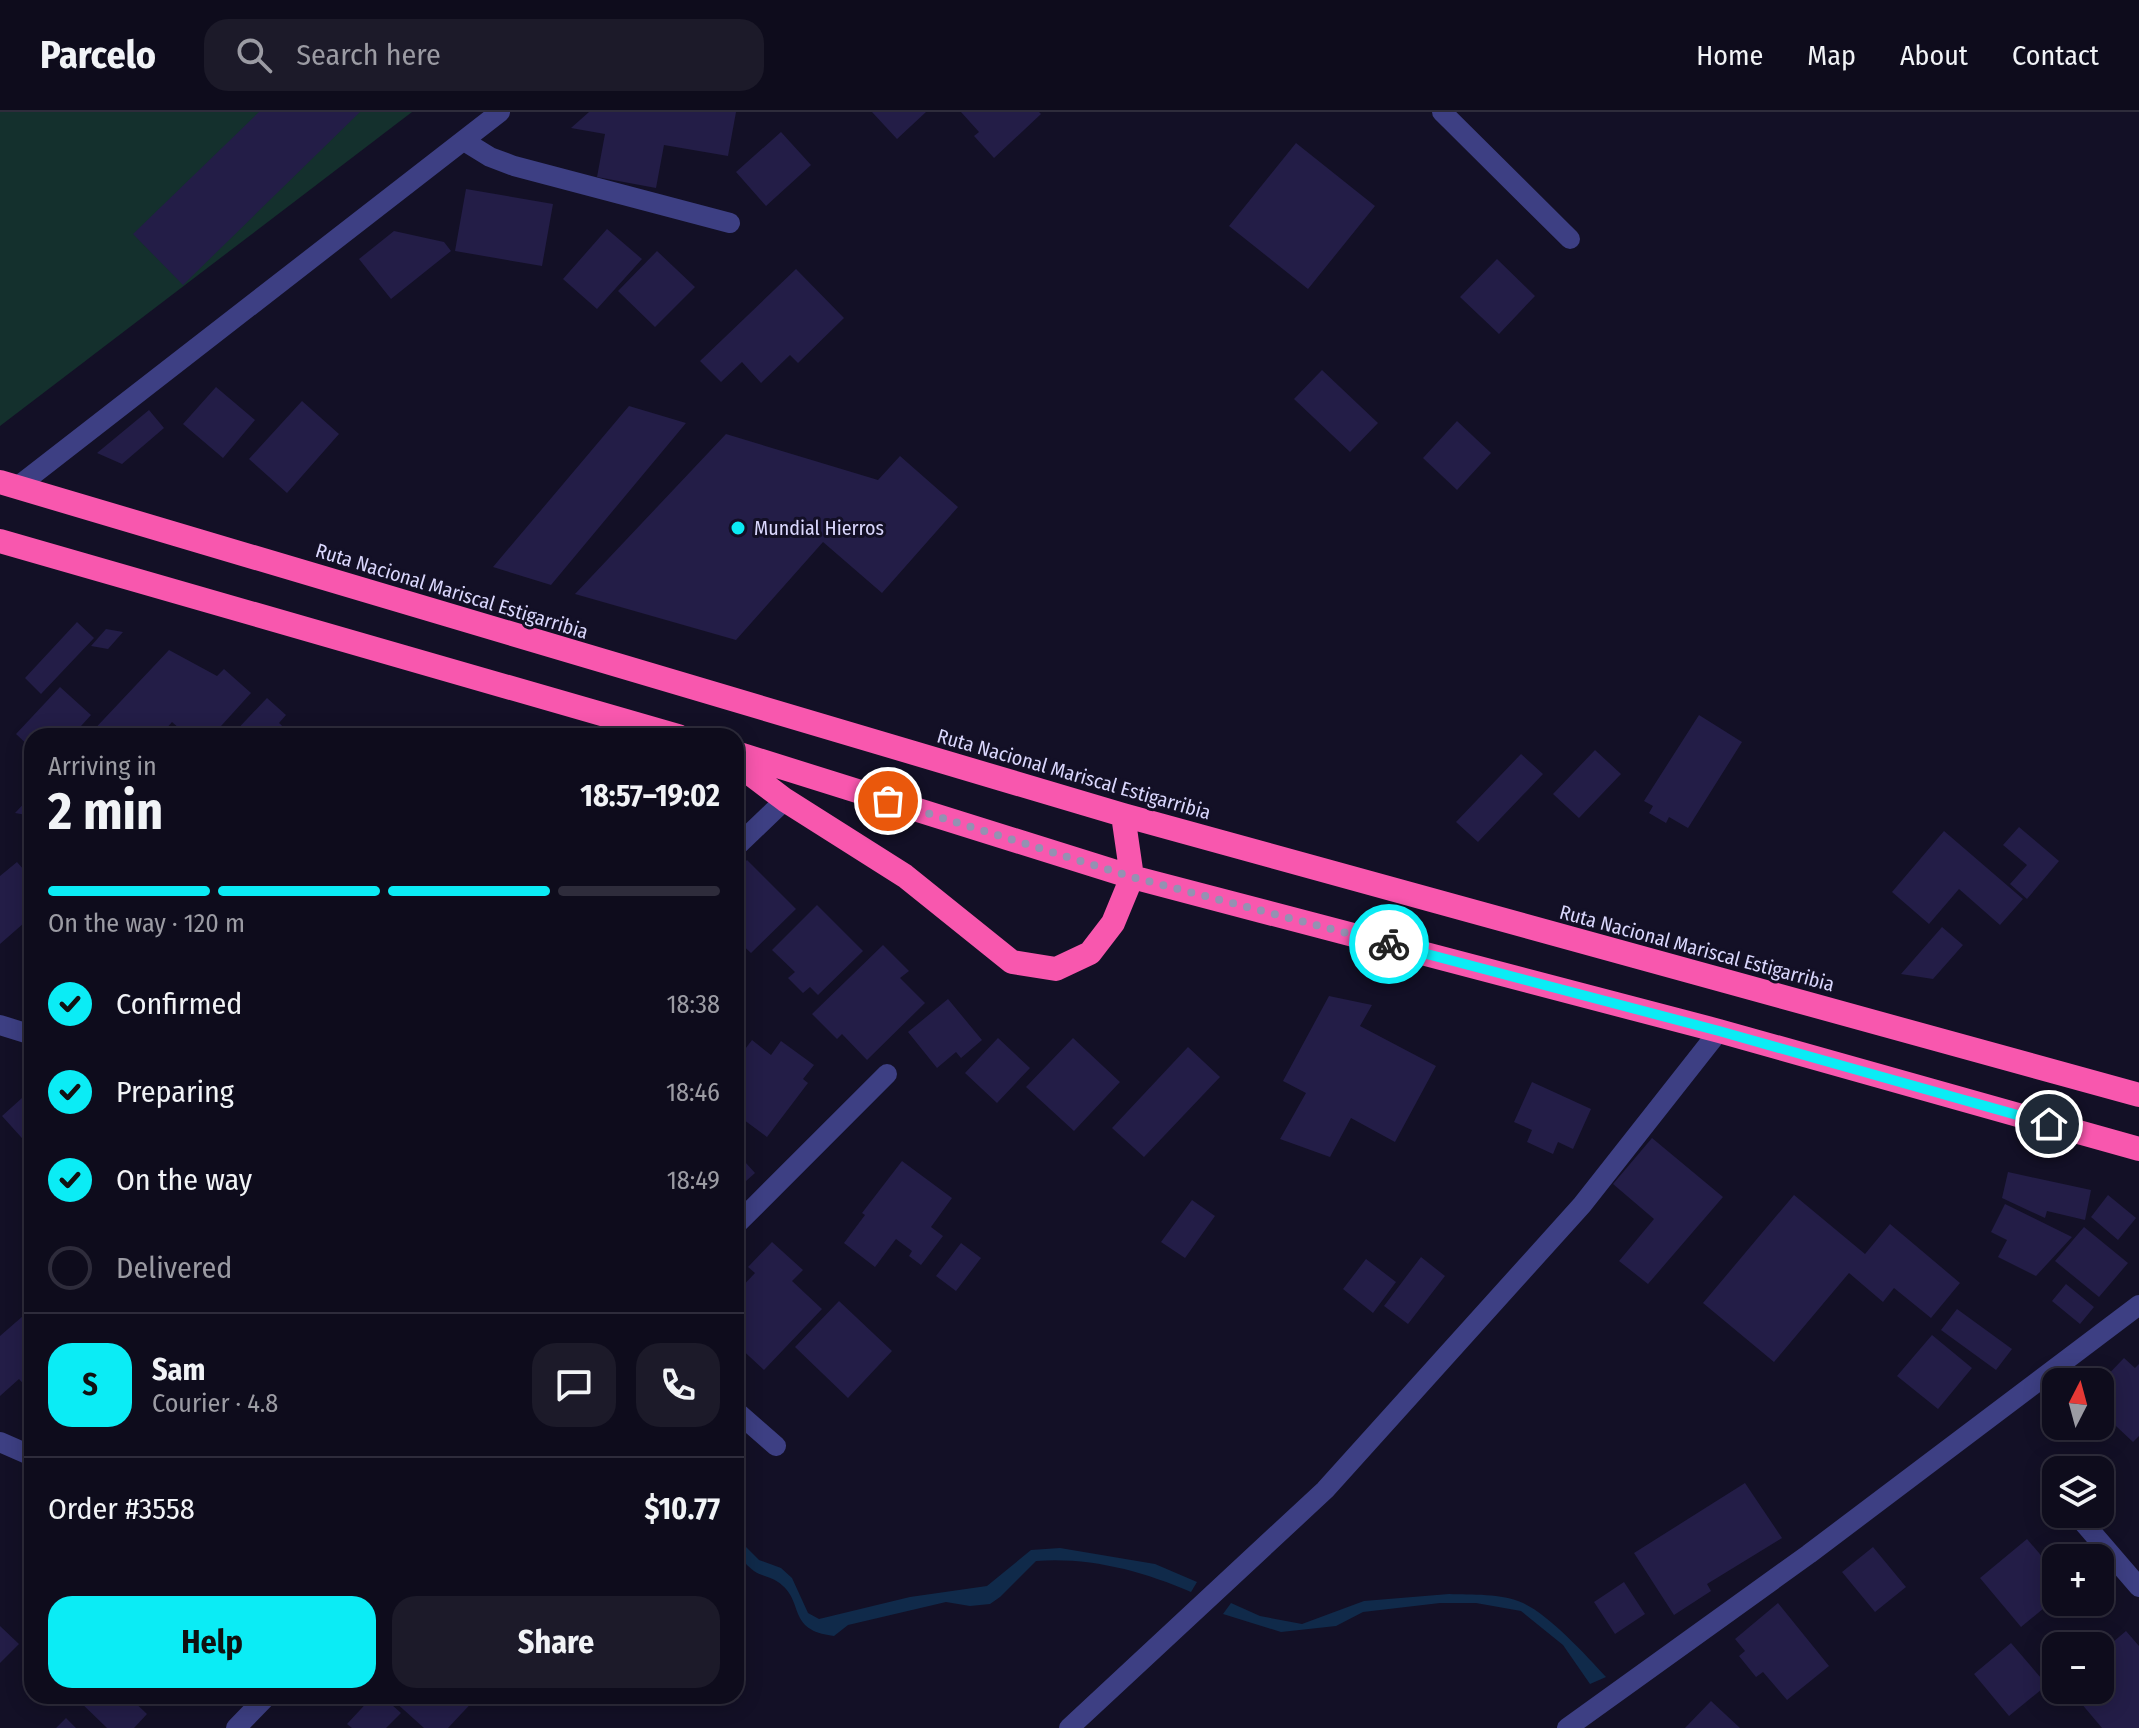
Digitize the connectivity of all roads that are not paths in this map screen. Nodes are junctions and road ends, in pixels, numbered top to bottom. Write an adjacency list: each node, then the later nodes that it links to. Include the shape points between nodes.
1 (500, 112): 3 (street)
2 (1442, 112): 5 (street)
3 (464, 141): 4 (street, via 514,166); 6 (street)
4 (730, 223)
5 (1570, 239)
6 (9, 484): 12 (highway, Ruta Nacional Mariscal Estigarribia)
7 (0, 541): 8 (highway)
8 (650, 728)
9 (744, 756): 14 (highway)
10 (744, 769): 11 (highway)
11 (785, 800): 13 (street); 14 (highway, via 905,876 1012,962 1056,969 1090,953 1113,923)
12 (1123, 815): 14 (highway); 19 (highway, Ruta Nacional Mariscal Estigarribia)
13 (744, 839)
14 (1132, 877): 16 (highway)
15 (0, 1025): 17 (street)
16 (1719, 1031): 20 (highway); 30 (street, via 1582,1205 1325,1490)
17 (24, 1032)
18 (887, 1074): 21 (street)
19 (2139, 1095)
20 (2139, 1149)
21 (744, 1217)
22 (2139, 1305): 32 (street)
23 (744, 1418): 25 (street)
24 (0, 1442): 26 (street)
25 (776, 1446)
26 (24, 1452)
27 (2088, 1528): 28 (street)
28 (2139, 1587)
29 (259, 1704): 31 (street)
30 (1080, 1725)
31 (236, 1728)
32 (1567, 1728)

